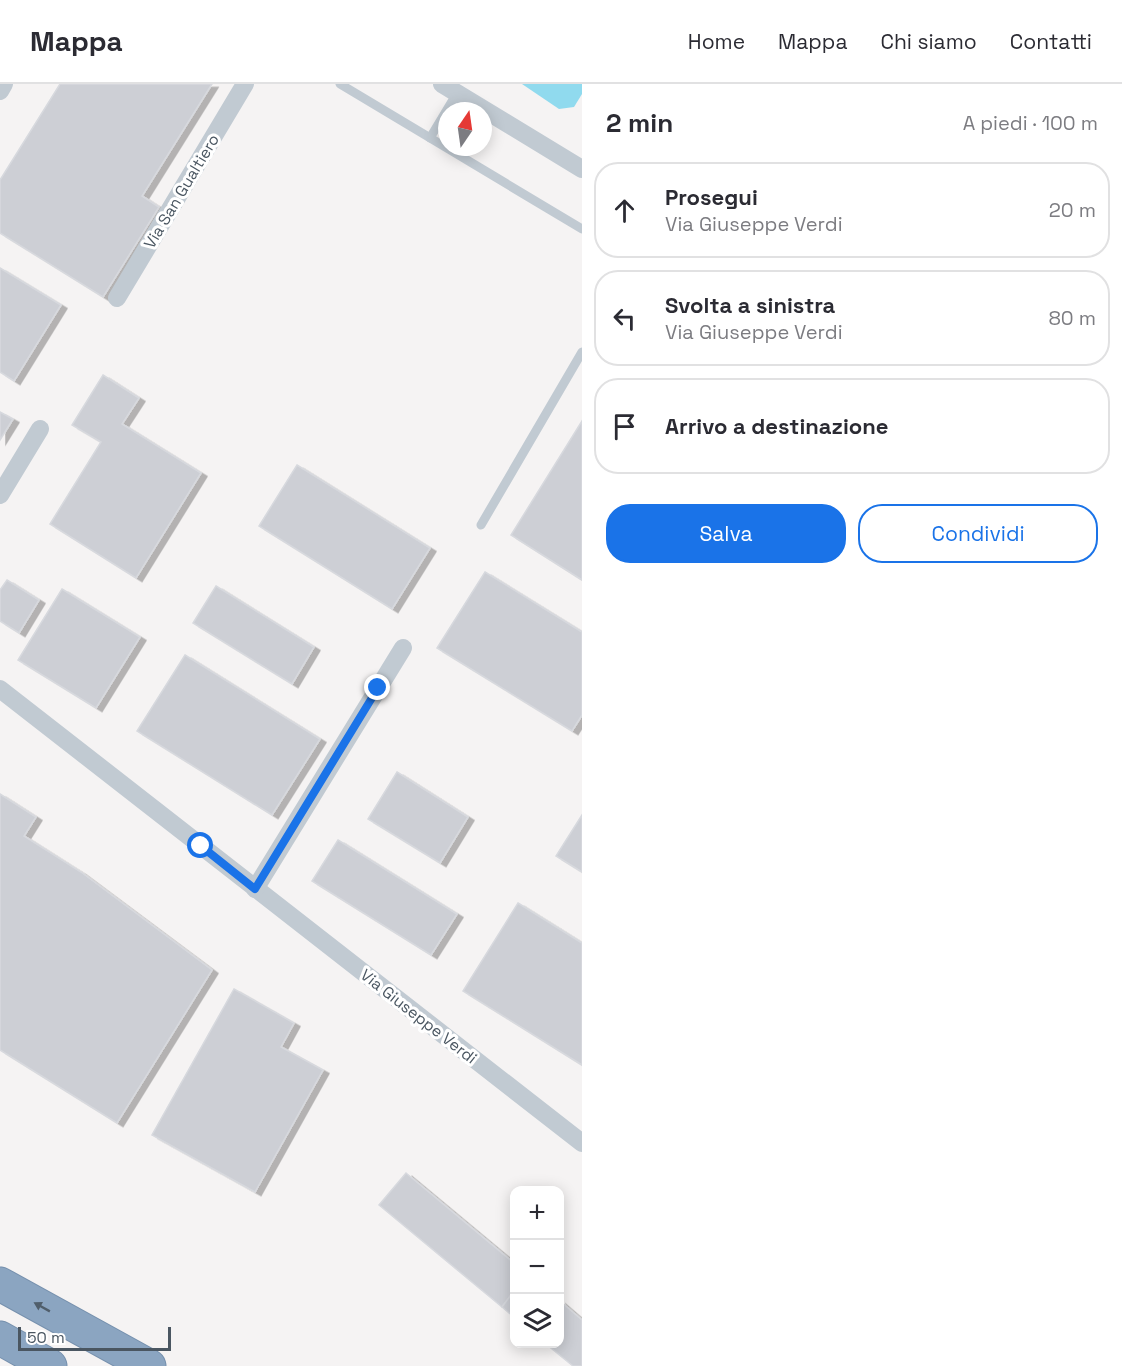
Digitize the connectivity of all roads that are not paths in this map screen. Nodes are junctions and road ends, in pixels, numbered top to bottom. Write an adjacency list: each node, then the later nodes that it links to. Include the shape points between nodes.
1 (4, 84): 5 (street)
2 (245, 84): 9 (street, Via San Gualtiero)
3 (339, 84): 6 (lane)
4 (450, 89): 6 (lane); 7 (street)
5 (0, 91)
6 (430, 138): 8 (lane)
7 (582, 169)
8 (582, 229)
9 (117, 298)
10 (582, 352): 13 (lane)
11 (40, 429): 12 (street)
12 (0, 495)
13 (481, 525)
14 (403, 648): 16 (street)
15 (0, 689): 16 (street, Via Giuseppe Verdi)
16 (255, 889): 17 (street, Via Giuseppe Verdi)
17 (582, 1143)
18 (0, 1284): 21 (highway, one-way to 18)
19 (0, 1338): 20 (highway)
20 (50, 1366)
21 (149, 1366)

